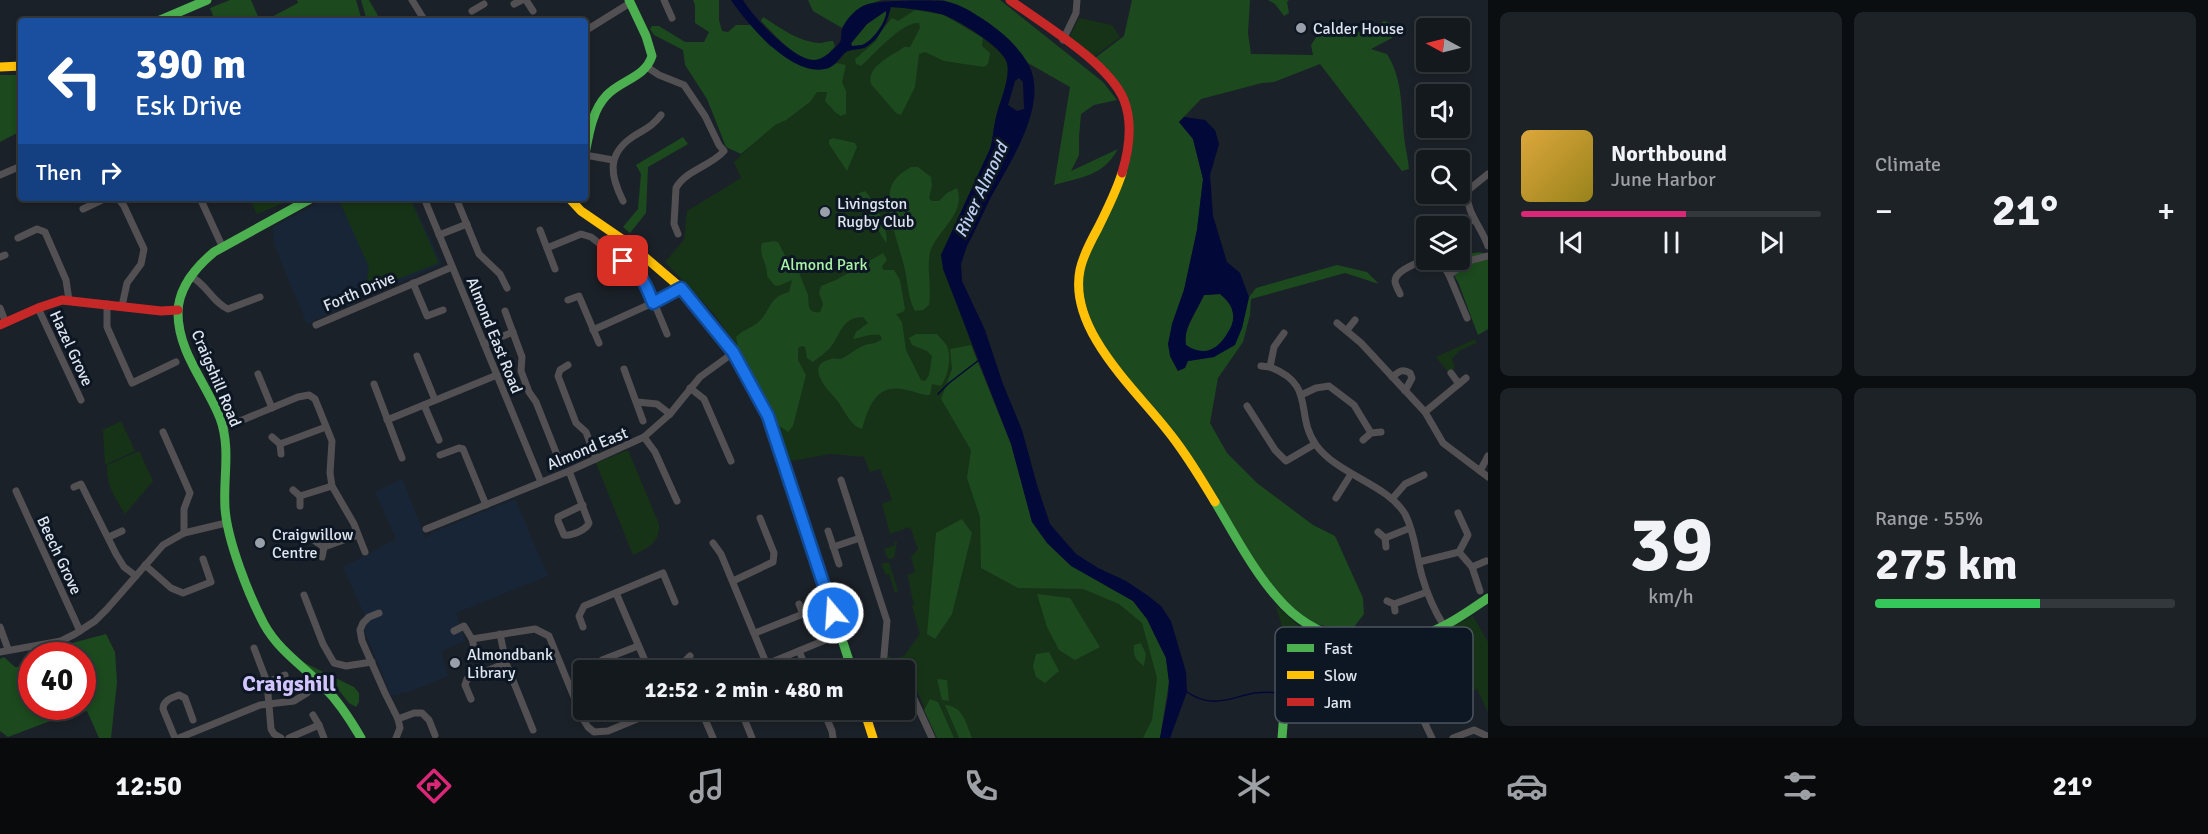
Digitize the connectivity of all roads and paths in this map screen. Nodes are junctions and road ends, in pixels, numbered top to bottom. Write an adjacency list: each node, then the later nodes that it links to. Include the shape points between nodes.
1 (207, 0): 13 (street)
2 (412, 0): 14 (street)
3 (524, 0): 9 (street); 11 (street)
4 (664, 0): 15 (street)
5 (1010, 0): 17 (street)
6 (1077, 0): 17 (street, via 1076,13)
7 (483, 2): 10 (street); 12 (street)
8 (629, 2): 16 (street); 20 (street, via 650,48)
9 (514, 4)
10 (472, 11)
11 (533, 11)
12 (489, 12)
13 (165, 18)
14 (423, 18)
15 (672, 18)
16 (588, 29)
17 (1063, 40): 189 (street, via 1110,78 1125,102 1127,116 1122,172 1078,273 1080,299 1093,338 1102,355 1181,448 1265,585 1285,607)
18 (18, 66): 19 (street)
19 (0, 67)
20 (647, 67): 22 (street, via 614,87 601,101); 42 (street, via 684,86 724,151 678,184)
21 (656, 118): 24 (street, via 650,128 624,144)
22 (588, 143)
23 (588, 155): 24 (street)
24 (613, 160): 36 (street, via 615,186)
25 (18, 167): 27 (street)
26 (1488, 174): 28 (street)
27 (0, 175)
28 (1470, 186)
29 (100, 201): 38 (street)
30 (120, 201): 67 (street, via 144,249 141,264 127,283)
31 (201, 201): 49 (street)
32 (306, 201): 49 (street)
33 (425, 201): 46 (street, Almond East Road)
34 (457, 201): 41 (street)
35 (572, 201): 60 (street)
36 (623, 201)
37 (1468, 204): 39 (street)
38 (82, 210)
39 (1474, 220): 40 (street); 48 (street)
40 (1470, 221)
41 (468, 224): 46 (street); 59 (street, via 479,255 500,274)
42 (674, 224): 43 (street); 45 (street)
43 (665, 225)
44 (540, 230): 50 (street)
45 (678, 234)
46 (439, 235): 53 (street, Almond East Road)
47 (18, 238): 63 (street, via 37,229 45,232 66,280)
48 (1488, 246)
49 (223, 248): 57 (street)
50 (547, 248): 54 (street); 65 (street, via 580,234 591,237 639,274)
51 (1488, 256): 56 (street, via 1468,261)
52 (1416, 265): 61 (street, via 1396,277)
53 (453, 267): 58 (street, Forth Drive); 84 (street, Almond East Road)
54 (555, 269)
55 (1446, 270): 56 (street)
56 (1449, 275): 73 (street)
57 (190, 276): 62 (street, via 228,309); 70 (street)
58 (412, 283): 71 (street, Forth Drive, via 426,316); 77 (street, Forth Drive)
59 (507, 288)
60 (681, 288): 65 (street); 85 (street)
61 (1400, 294)
62 (260, 297)
63 (69, 300): 66 (street); 69 (street)
64 (568, 300): 78 (street, via 579,296)
65 (653, 303): 78 (street); 81 (street)
66 (107, 304): 67 (street); 87 (street, via 107,327 129,384)
67 (122, 306): 70 (street)
68 (0, 308): 76 (street)
69 (39, 308): 76 (street); 102 (street, Hazel Grove)
70 (178, 310): 113 (street, Craigshill Road, via 182,339)
71 (442, 310)
72 (505, 311): 80 (street)
73 (1467, 318)
74 (1355, 320): 79 (street)
75 (1337, 323): 79 (street)
76 (3, 324)
77 (315, 324)
78 (593, 330): 83 (street)
79 (1347, 330): 95 (street)
80 (513, 332): 84 (street); 125 (street, via 522,357 521,371)
81 (666, 334)
82 (1284, 338): 90 (street, via 1274,347)
83 (599, 343)
84 (484, 344): 94 (street, Almond East Road)
85 (733, 352): 99 (street, Almond East); 194 (street, via 774,430)
86 (417, 356): 103 (street)
87 (176, 362)
88 (568, 365): 128 (street, via 558,376 576,423 585,432)
89 (1261, 366): 90 (street)
90 (1270, 367): 101 (street, via 1292,380)
91 (624, 369): 104 (street)
92 (258, 374): 106 (street)
93 (1451, 374): 98 (street)
94 (497, 375): 103 (street); 136 (street, Almond East Road)
95 (1392, 377): 100 (street); 100 (street, via 1400,371 1410,373 1412,378)
96 (1466, 378): 98 (street)
97 (374, 384): 110 (street)
98 (1459, 384): 107 (street)
99 (690, 388): 109 (street, Almond East); 129 (street, via 704,399)
100 (1405, 391): 107 (street)
101 (1301, 395): 116 (street, via 1329,386 1354,405); 122 (street)
102 (81, 400)
103 (435, 400): 105 (street)
104 (637, 402): 109 (street, via 657,404); 111 (street)
105 (424, 405): 110 (street); 119 (street)
106 (272, 408): 112 (street, via 309,395 315,399); 113 (street)
107 (1425, 411): 131 (street, via 1443,443)
108 (1248, 412): 122 (street, via 1287,465)
109 (670, 414): 118 (street, Almond East)
110 (387, 420): 127 (street)
111 (643, 421)
112 (326, 427): 121 (street); 137 (street, via 332,441)
113 (223, 428): 150 (street, Craigshill Road, via 228,456)
114 (162, 432): 156 (street, via 190,493 184,509)
115 (1381, 432): 116 (street)
116 (1371, 433): 120 (street)
117 (272, 437): 121 (street)
118 (644, 437): 128 (street, Almond East); 144 (street)
119 (439, 440)
120 (1363, 440)
121 (280, 444): 123 (street)
122 (1315, 444): 132 (street)
123 (281, 454)
124 (440, 455): 145 (street, via 463,449)
125 (557, 455)
126 (1488, 456): 131 (street)
127 (402, 458)
128 (596, 459): 130 (street, Almond East)
129 (731, 461)
130 (569, 471): 136 (street, Almond East); 146 (street)
131 (1480, 471): 134 (street)
132 (1351, 474): 142 (street); 143 (street)
133 (1424, 475): 143 (street, via 1413,474)
134 (1488, 477)
135 (841, 480): 159 (street)
136 (541, 482): 145 (street, Almond East)
137 (332, 486): 141 (street); 157 (street)
138 (74, 487): 158 (street, via 81,484)
139 (292, 489): 141 (street)
140 (16, 491): 190 (street, Beech Grove)
141 (300, 496): 147 (street)
142 (1336, 498)
143 (1392, 499): 151 (street)
144 (677, 501)
145 (486, 505): 152 (street, Almond East)
146 (583, 505): 146 (street, via 589,526 564,535 558,517)
147 (300, 506)
148 (1458, 513): 167 (street, via 1472,535)
149 (760, 518): 176 (street, via 774,553 773,562)
150 (226, 523): 156 (street); 211 (street, Craigshill Road, via 269,633 287,656)
151 (1410, 528): 160 (street); 171 (street)
152 (426, 529)
153 (122, 531): 158 (street)
154 (828, 531): 164 (street)
155 (1378, 532): 160 (street)
156 (184, 533): 173 (street, via 163,545)
157 (358, 535): 163 (street); 166 (street)
158 (109, 537): 175 (street, via 124,567)
159 (860, 538): 164 (street); 207 (street, via 887,621)
160 (1385, 538): 165 (street)
161 (315, 541): 163 (street)
162 (713, 543): 176 (street)
163 (324, 547): 168 (street)
164 (833, 547): 172 (street)
165 (1386, 547)
166 (365, 552)
167 (1459, 552): 171 (street); 174 (street)
168 (322, 557)
169 (203, 559): 173 (street, via 211,582 183,593 171,588)
170 (1486, 561): 174 (street)
171 (1419, 562): 178 (street)
172 (839, 564)
173 (146, 565): 175 (street)
174 (1472, 567): 177 (street)
175 (136, 576): 190 (street, via 95,621)
176 (733, 581): 192 (street)
177 (1480, 591)
178 (1427, 592): 184 (street); 186 (street)
179 (616, 593): 182 (street, via 662,570); 188 (street, via 584,606 579,616); 195 (street)
180 (304, 596): 208 (street, via 322,644 334,663 346,666)
181 (1488, 598): 186 (street)
182 (675, 602)
183 (799, 604): 192 (street, via 802,614)
184 (1392, 605)
185 (379, 613): 208 (street, via 369,617 360,630)
186 (1444, 626)
187 (0, 627): 197 (street)
188 (583, 627)
189 (1312, 627)
190 (80, 631): 197 (street, via 61,641)
191 (454, 631): 193 (street, via 464,626 473,643)
192 (755, 633): 203 (street)
193 (500, 634): 209 (street); 230 (street, via 535,629 549,636 583,719)
194 (840, 634): 198 (street); 206 (street)
195 (638, 646): 200 (street); 201 (street)
196 (254, 648): 212 (street)
197 (4, 651)
198 (799, 651): 204 (street); 205 (street)
199 (690, 656): 202 (street)
200 (602, 660)
201 (644, 660)
202 (686, 660)
203 (765, 660)
204 (777, 660)
205 (803, 660)
206 (849, 660)
207 (884, 660)
208 (372, 662): 218 (street)
209 (506, 663): 214 (street, via 467,679 465,685); 228 (street)
210 (285, 675): 212 (street)
211 (317, 681): 215 (street, via 294,701); 237 (street, Craigshill Road, via 343,708)
212 (267, 682): 215 (street)
213 (915, 698): 243 (street)
214 (471, 699)
215 (270, 704): 227 (street); 234 (street, via 271,729)
216 (313, 715): 226 (street)
217 (193, 720): 232 (street, via 185,698 179,695 168,699 163,709)
218 (398, 720): 229 (street, via 414,712 423,713); 238 (street)
219 (634, 720): 230 (street)
220 (705, 720): 239 (street)
221 (745, 720): 240 (street)
222 (827, 720): 241 (street)
223 (867, 720): 242 (street)
224 (1283, 723): 244 (street)
225 (1424, 723): 245 (street)
226 (319, 725): 235 (street); 236 (street)
227 (199, 730): 232 (street); 233 (street)
228 (533, 730)
229 (435, 735)
230 (594, 735)
231 (1486, 736): 246 (street, via 1474,730)
232 (177, 738)
233 (202, 738)
234 (281, 738)
235 (288, 738)
236 (324, 738)
237 (361, 738)
238 (396, 738)
239 (713, 738)
240 (752, 738)
241 (833, 738)
242 (873, 738)
243 (932, 738)
244 (1282, 738)
245 (1432, 738)
246 (1453, 738)

